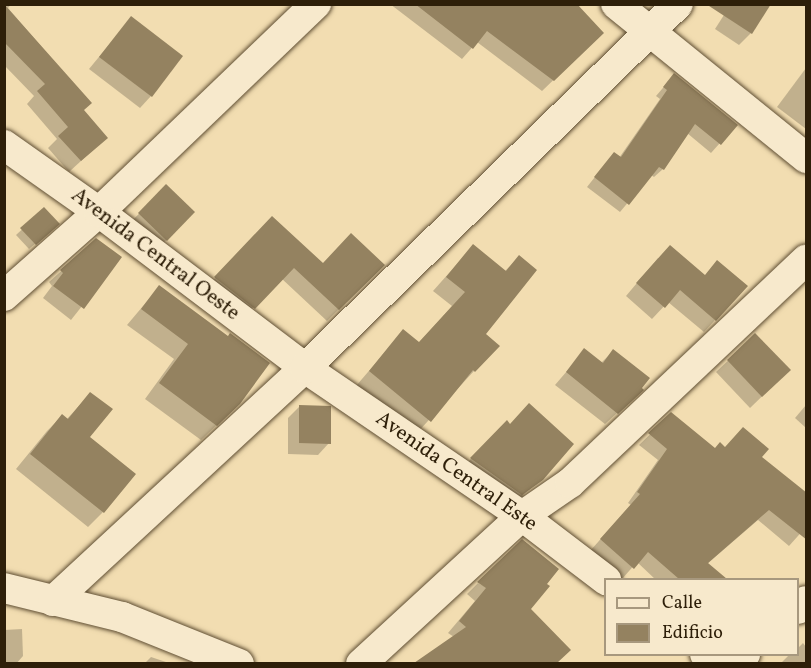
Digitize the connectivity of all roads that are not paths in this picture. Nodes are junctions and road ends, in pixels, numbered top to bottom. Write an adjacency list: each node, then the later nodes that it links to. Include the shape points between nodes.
1 (316, 4): 7 (street)
2 (616, 4): 4 (street)
3 (678, 4): 4 (street)
4 (650, 33): 6 (street); 10 (street)
5 (4, 146): 7 (street, Avenida Central Oeste)
6 (807, 159)
7 (99, 212): 9 (street); 10 (street, Avenida Central Oeste)
8 (807, 260): 11 (street, via 570,483)
9 (4, 296)
10 (305, 368): 11 (street, Avenida Central Este); 14 (street)
11 (522, 516): 12 (street, Avenida Central Este); 16 (street)
12 (605, 578)
13 (4, 588): 14 (street)
14 (53, 601): 15 (street, via 122,617)
15 (239, 663)
16 (361, 663)

